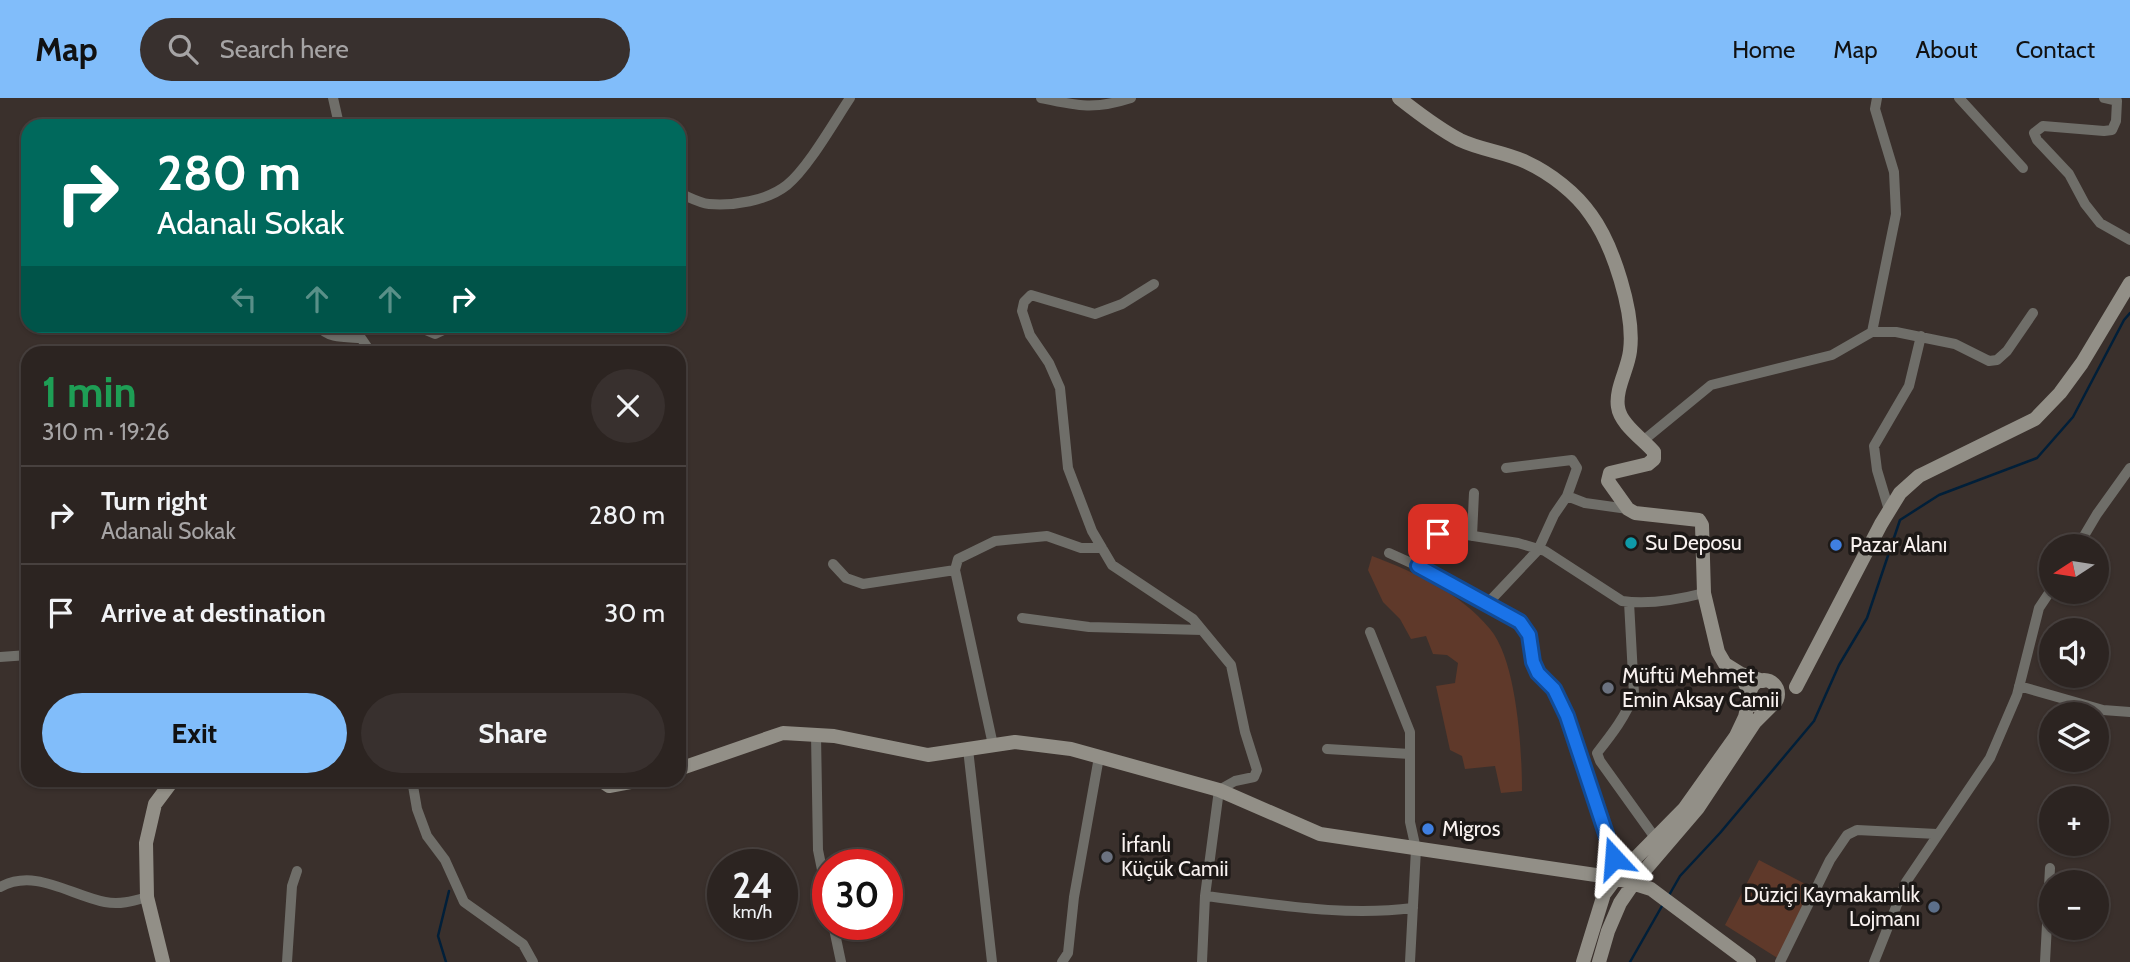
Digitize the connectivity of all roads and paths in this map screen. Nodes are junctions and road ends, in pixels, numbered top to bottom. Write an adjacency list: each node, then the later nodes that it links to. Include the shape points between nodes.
1 (333, 98): 9 (street)
2 (850, 98): 11 (street, via 787,185 735,204 707,204)
3 (1041, 98): 4 (street, via 1084,108)
4 (1130, 98)
5 (1399, 98): 20 (street, via 1461,140 1526,162 1568,189 1591,215 1614,257 1630,330 1631,347 1618,408)
6 (1877, 98): 16 (street, via 1875,108 1894,172 1896,214)
7 (1959, 98): 10 (street)
8 (2104, 98): 12 (street, via 2117,101 2112,130 2043,126 2034,133 2069,174 2100,223)
9 (338, 119)
10 (2023, 169)
11 (686, 196)
12 (2130, 240)
13 (2130, 283): 26 (street, via 2082,363 2048,407 2035,419 1919,476)
14 (1154, 284): 29 (street, via 1095,314 1031,295 1022,311 1060,388 1068,468)
15 (2033, 313): 18 (street, via 1997,360)
16 (1872, 331): 18 (street); 20 (street, via 1832,355 1711,385)
17 (329, 333): 19 (street, via 361,338)
18 (1921, 336): 26 (street, via 1909,386 1874,446)
19 (366, 346)
20 (1644, 440): 25 (street, via 1654,459 1608,477)
21 (1506, 468): 24 (street, via 1572,460 1577,468)
22 (2130, 468): 27 (street)
23 (1474, 492): 28 (street)
24 (1567, 496): 25 (street); 30 (street)
25 (1628, 509): 35 (street, via 1656,517 1699,520)
26 (1889, 510): 47 (street)
27 (2085, 534)
28 (1472, 536): 30 (street); 33 (street, via 1438,534)
29 (1102, 548): 34 (street, via 1081,548 1047,536 995,541 958,559); 40 (street, via 1112,565 1193,619)
30 (1538, 550): 36 (street); 37 (street)
31 (1389, 553): 33 (street)
32 (834, 564): 34 (street, via 846,578 863,584)
33 (1418, 566): 37 (street)
34 (955, 570): 52 (street)
35 (1704, 593): 36 (street, via 1678,600); 44 (street, via 1718,652 1725,664)
36 (1629, 602): 62 (street, via 1634,694 1598,752)
37 (1487, 604): 67 (street, via 1520,622 1529,635 1538,673 1554,689 1567,716 1614,858)
38 (2042, 604): 46 (street)
39 (1022, 618): 40 (street, via 1089,627)
40 (1202, 630): 60 (street, via 1231,665 1257,770 1254,777)
41 (1370, 632): 55 (street, via 1410,732)
42 (21, 655): 43 (street)
43 (0, 657)
44 (1741, 674): 45 (street); 48 (street)
45 (1769, 683): 47 (street, via 1787,690); 48 (street, via 1752,687); 49 (street, via 1777,695)
46 (2019, 686): 50 (street, via 2103,710); 61 (street, via 1990,758)
47 (1796, 687): 49 (street, via 1786,699)
48 (1750, 695): 49 (street, via 1757,706); 62 (street, via 1735,736 1684,809)
49 (1772, 705): 68 (street, via 1755,722 1698,808)
50 (2130, 712)
51 (816, 735): 53 (street, via 929,755); 57 (street, via 783,733); 63 (street)
52 (993, 746): 53 (street); 56 (street, via 1015,742)
53 (968, 749): 78 (street)
54 (1328, 749): 55 (street)
55 (1410, 754): 64 (street, via 1410,822)
56 (1099, 757): 60 (street); 79 (street, via 1068,953)
57 (686, 767)
58 (168, 787): 70 (street, via 155,804 146,843)
59 (413, 787): 76 (street, via 427,836 445,860 464,902 523,944)
60 (1219, 790): 64 (street, via 1320,834); 71 (street)
61 (1937, 834): 85 (street, via 1857,830 1847,835); 86 (street, via 1906,882)
62 (1656, 839): 67 (street)
63 (818, 849)
64 (1416, 849): 67 (street); 72 (street)
65 (2050, 868): 87 (street)
66 (297, 871): 75 (street)
67 (1616, 878): 68 (street); 82 (street, via 1604,894)
68 (1633, 884): 83 (street, via 1619,903); 84 (street, via 1651,889)
69 (0, 887): 70 (street, via 34,880 104,902)
70 (147, 897): 74 (street)
71 (1205, 897): 72 (street, via 1349,913); 80 (street)
72 (1413, 908): 81 (street)
73 (836, 940): 77 (street)
74 (163, 962)
75 (287, 962)
76 (533, 962)
77 (841, 962)
78 (992, 962)
79 (1062, 962)
80 (1202, 962)
81 (1410, 962)
82 (1584, 962)
83 (1599, 962)
84 (1749, 962)
85 (1780, 962)
86 (1874, 962)
87 (2045, 962)

